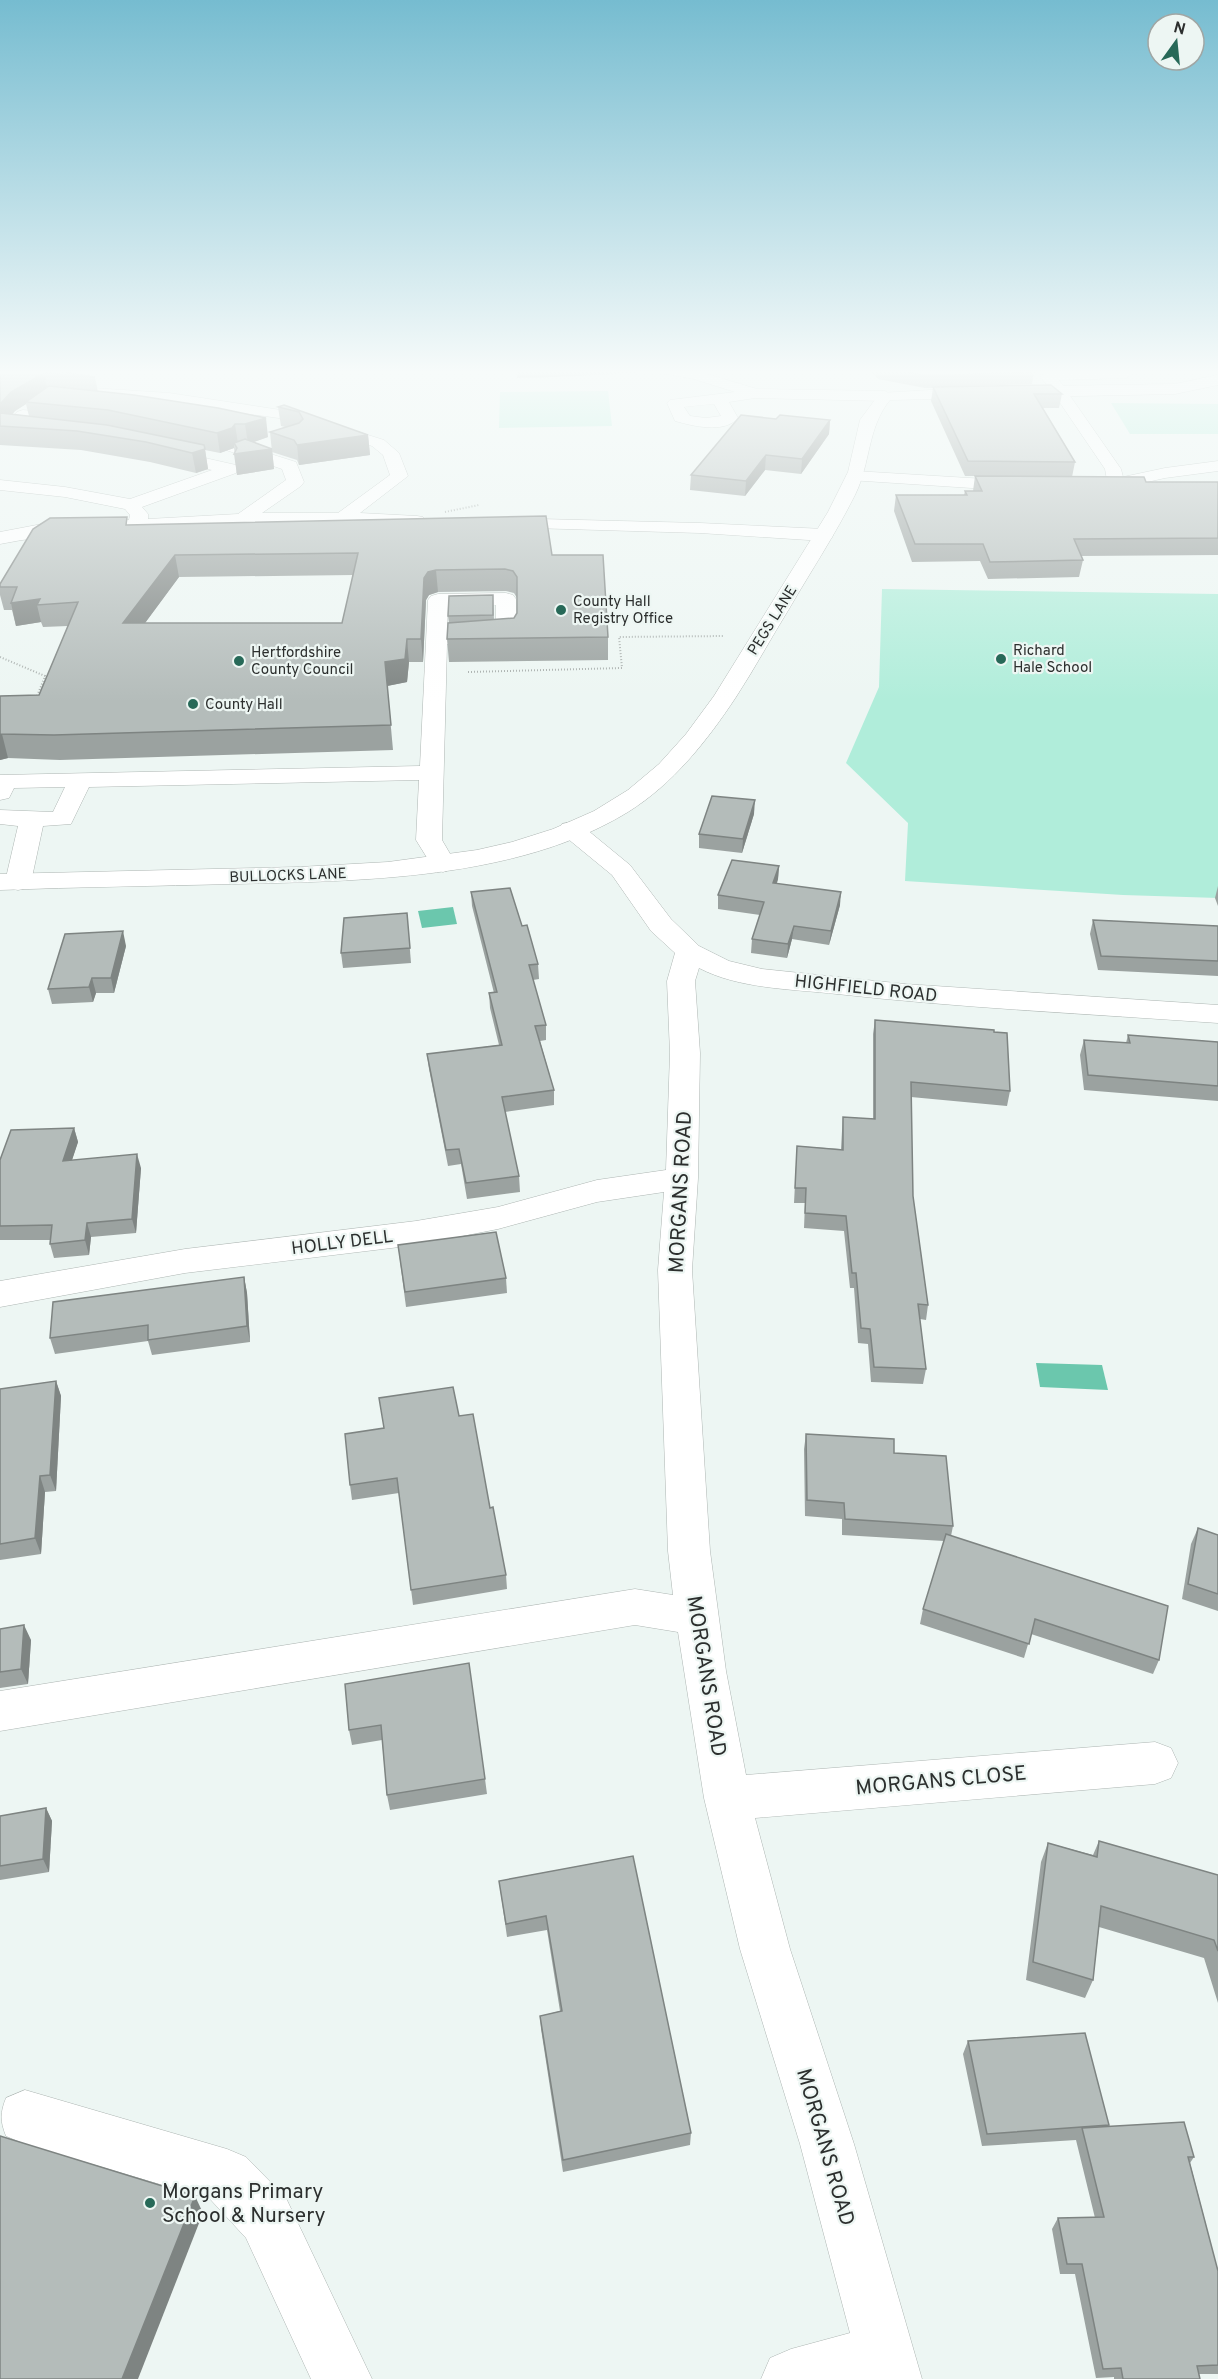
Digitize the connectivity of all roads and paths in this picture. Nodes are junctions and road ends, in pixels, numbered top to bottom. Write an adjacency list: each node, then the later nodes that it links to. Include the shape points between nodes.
1 (171, 480): 14 (main road)
2 (200, 480): 14 (main road)
3 (294, 480): 16 (main road)
4 (394, 480): 15 (main road)
5 (853, 480): 20 (main road, PEGS LANE)
6 (909, 480): 11 (main road)
7 (1115, 480): 9 (main road)
8 (1131, 480): 9 (main road)
9 (1116, 483): 12 (main road); 13 (main road)
10 (0, 485): 14 (main road)
11 (1036, 486)
12 (1060, 487)
13 (1168, 490)
14 (131, 505): 19 (main road, via 139,514)
15 (342, 518): 16 (main road); 17 (main road)
16 (242, 519): 19 (main road)
17 (434, 522)
18 (488, 523): 20 (main road)
19 (137, 525): 21 (main road, via 42,530)
20 (824, 535): 22 (main road, PEGS LANE)
21 (0, 538)
22 (762, 636): 25 (path, via 619,637 622,668); 32 (main road, PEGS LANE, via 717,709 669,767 605,815)
23 (436, 638): 25 (main road)
24 (0, 657): 26 (path, via 45,676)
25 (435, 673): 27 (main road)
26 (33, 706)
27 (430, 773): 28 (main road); 33 (main road, via 429,840)
28 (80, 780): 29 (main road, via 5,781); 31 (main road, via 62,819)
29 (0, 793)
30 (0, 817): 31 (main road)
31 (32, 819): 34 (main road)
32 (571, 830): 33 (main road, BULLOCKS LANE, via 518,849); 35 (main road, HIGHFIELD ROAD, via 621,870 661,925)
33 (443, 864): 34 (main road, BULLOCKS LANE, via 354,873)
34 (9, 882)
35 (689, 952): 36 (main road, HIGHFIELD ROAD, via 720,968 762,977 905,993); 37 (main road, MORGANS ROAD, via 681,981 685,1053)
36 (1218, 1014)
37 (682, 1178): 38 (main road, HOLLY DELL, via 597,1191 528,1211 416,1233 186,1261); 39 (main road, MORGANS ROAD, via 675,1270 689,1551)
38 (0, 1294)
39 (697, 1617): 40 (main road, via 636,1607); 42 (main road, MORGANS ROAD)
40 (0, 1711)
41 (1155, 1763): 42 (main road, MORGANS CLOSE)
42 (727, 1798): 44 (main road, MORGANS ROAD, via 765,1949 827,2144)
43 (25, 2116): 45 (main road, via 227,2176 266,2218)
44 (888, 2366): 46 (main road)
45 (342, 2379)
46 (791, 2379)

